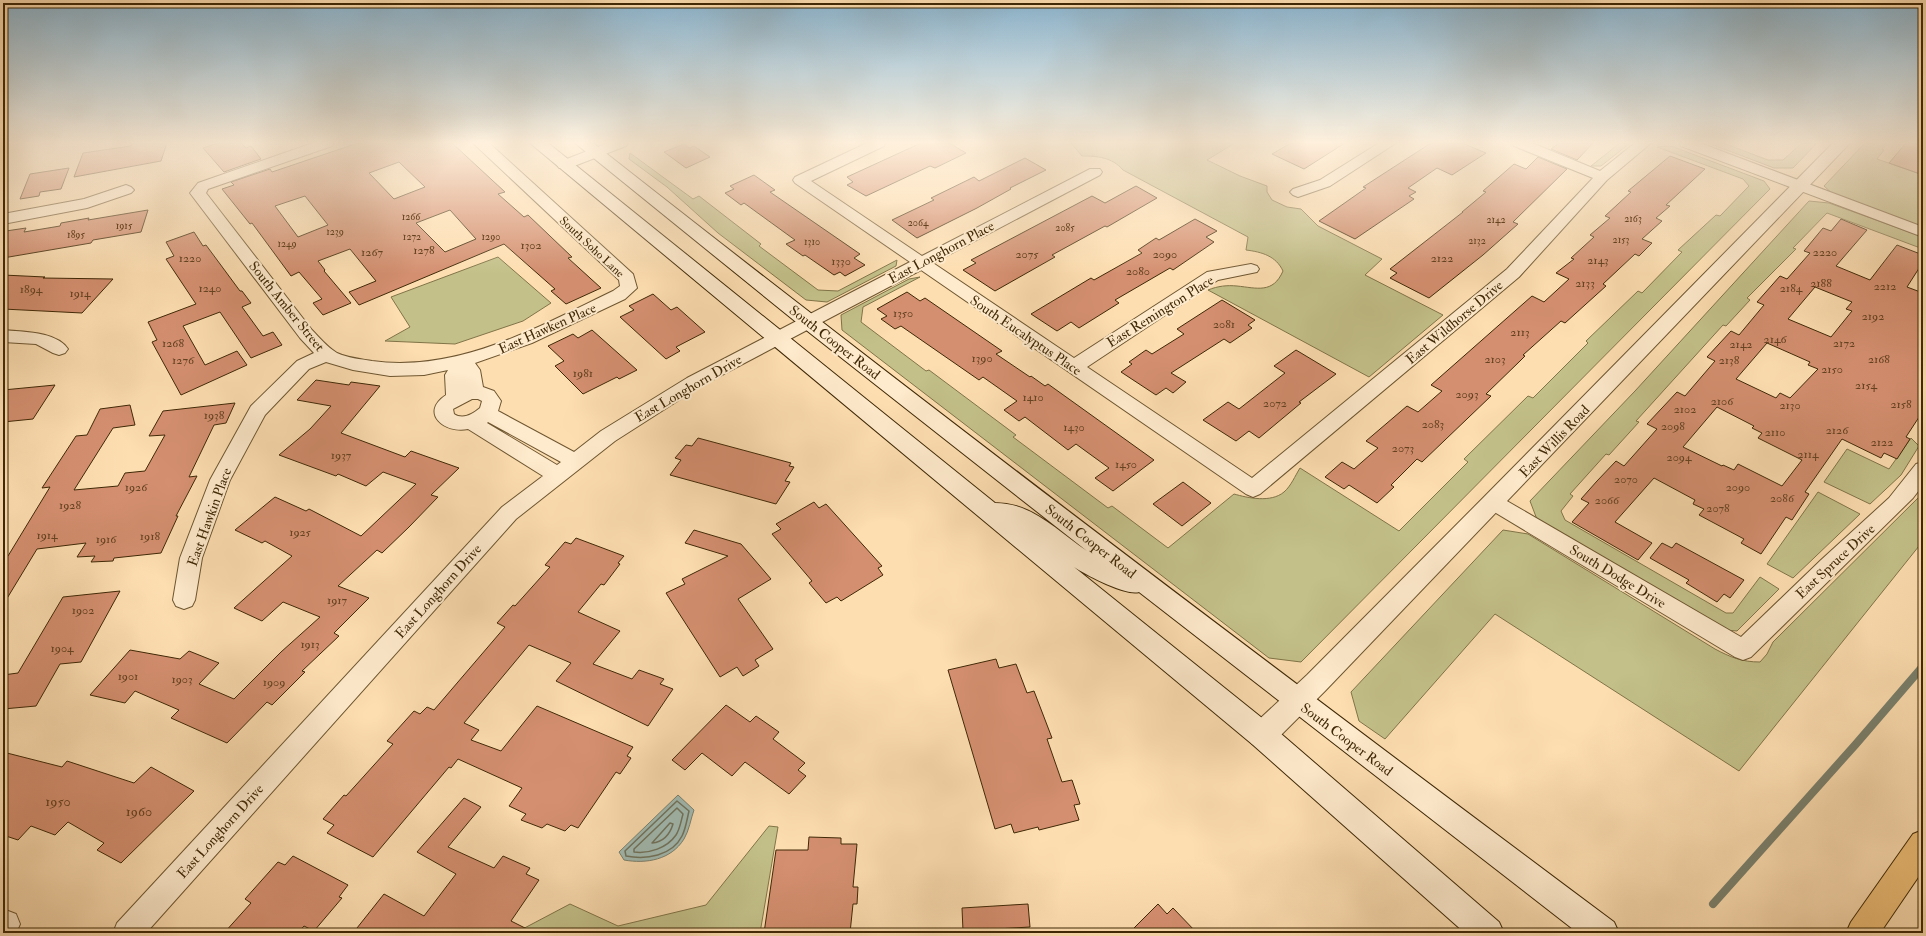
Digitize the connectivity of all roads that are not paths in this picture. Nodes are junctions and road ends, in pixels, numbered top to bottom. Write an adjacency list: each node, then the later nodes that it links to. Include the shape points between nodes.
1 (203, 187): 21 (street, South Amber Street, via 198,193 306,334)
2 (528, 187): 16 (street, South Soho Lane, via 627,278)
3 (591, 187): 19 (main road)
4 (637, 187): 17 (main road, South Cooper Road)
5 (810, 187): 14 (street, South Eucalyptus Place)
6 (1067, 187): 14 (street, East Longhorn Place)
7 (1314, 187): 11 (street)
8 (1593, 187): 30 (street, East Wildhorse Drive, via 1514,272)
9 (1801, 187): 13 (street); 31 (main road, East Willis Road)
10 (126, 190): 12 (street, via 87,203)
11 (1298, 192)
12 (3, 218)
13 (1923, 232)
14 (920, 263): 17 (street, East Longhorn Place); 23 (street, South Eucalyptus Place)
15 (1252, 268): 23 (street, East Remington Place, via 1213,276)
16 (629, 288): 22 (street, East Hawken Place, via 502,350)
17 (808, 322): 19 (street, East Longhorn Drive); 33 (main road, South Cooper Road)
18 (3, 336): 20 (street, via 40,338)
19 (777, 338): 27 (street, East Longhorn Drive, via 694,382 608,436); 32 (main road)
20 (59, 349)
21 (327, 354): 22 (street, South Amber Street, via 347,363 372,369 423,369); 34 (street, East Hawkin Place, via 303,365 258,411 220,480 191,558)
22 (462, 361): 24 (street, via 471,370); 25 (street, via 454,375)
23 (1073, 367): 30 (street, South Eucalyptus Place)
24 (474, 392): 25 (street); 26 (street, via 488,396 492,401 491,407)
25 (456, 397): 26 (street, via 445,408 444,414 447,419 461,423)
26 (479, 417): 27 (street); 29 (street)
27 (575, 461): 29 (street, East Longhorn Drive)
28 (1923, 469): 35 (street, East Spruce Drive, via 1916,481 1882,516)
29 (556, 475): 39 (street, East Longhorn Drive, via 509,513)
30 (1253, 489)
31 (1494, 502): 35 (street, South Dodge Drive); 36 (main road, East Willis Road)
32 (989, 512): 33 (main road, via 1017,514 1088,564); 37 (main road)
33 (1164, 598): 36 (main road, South Cooper Road)
34 (184, 600)
35 (1743, 650)
36 (1297, 701): 37 (main road, East Willis Road); 41 (main road, South Cooper Road)
37 (1262, 735): 40 (main road)
38 (1923, 844): 42 (highway)
39 (127, 933)
40 (1488, 933)
41 (1603, 933)
42 (1862, 933)

